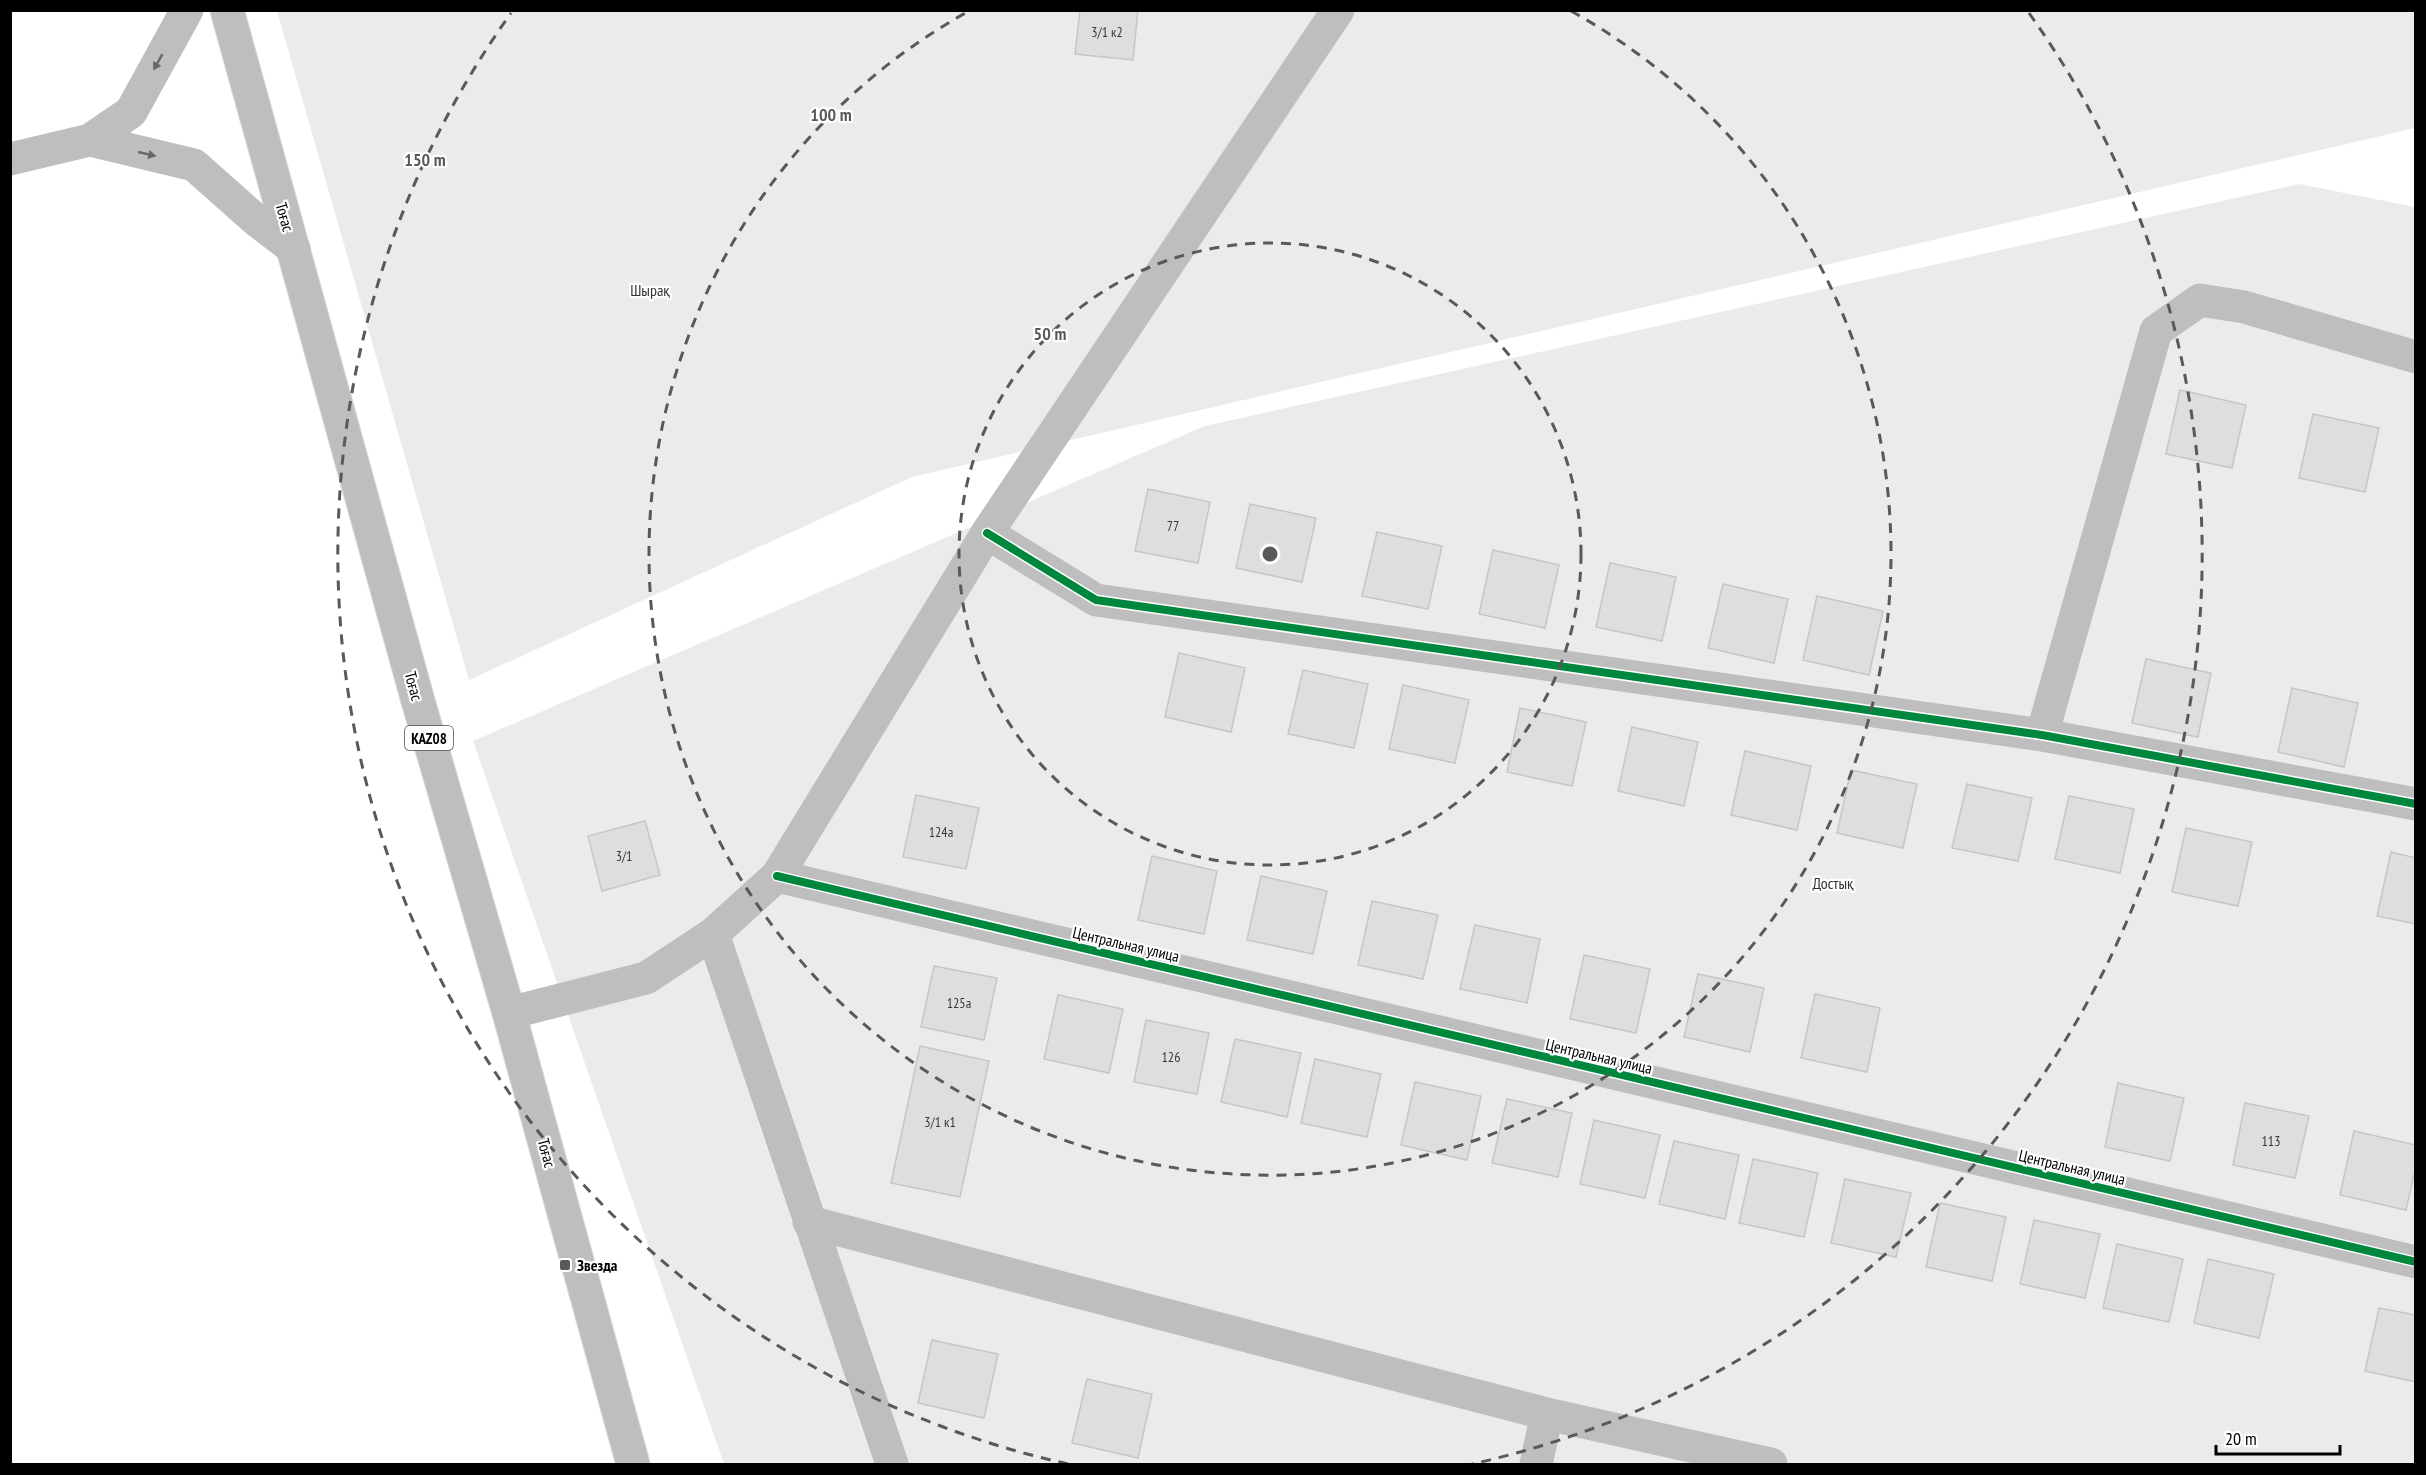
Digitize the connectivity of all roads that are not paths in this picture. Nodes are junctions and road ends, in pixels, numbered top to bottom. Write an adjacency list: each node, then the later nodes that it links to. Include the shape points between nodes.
1 (187, 10): 4 (main road, one-way to 4, via 131,112)
2 (227, 10): 6 (main road, Тоғас / KAZ08)
3 (1338, 10): 8 (main road)
4 (90, 141): 5 (main road); 6 (main road, one-way to 6, via 194,165)
5 (10, 159)
6 (294, 249): 13 (main road, Тоғас / KAZ08, via 418,701)
7 (2415, 357): 9 (main road, via 2244,307 2200,300 2156,331)
8 (987, 533): 9 (main road, via 1095,600); 11 (main road)
9 (2042, 735): 10 (main road)
10 (2415, 804)
11 (777, 876): 12 (main road); 15 (main road, Центральная улица)
12 (713, 934): 13 (main road, via 646,978); 14 (main road)
13 (509, 1013): 17 (main road, Тоғас / KAZ08)
14 (809, 1222): 16 (main road); 18 (main road)
15 (2415, 1262)
16 (1547, 1414): 19 (main road); 20 (main road)
17 (633, 1464)
18 (892, 1464)
19 (1536, 1464)
20 (1770, 1464)

